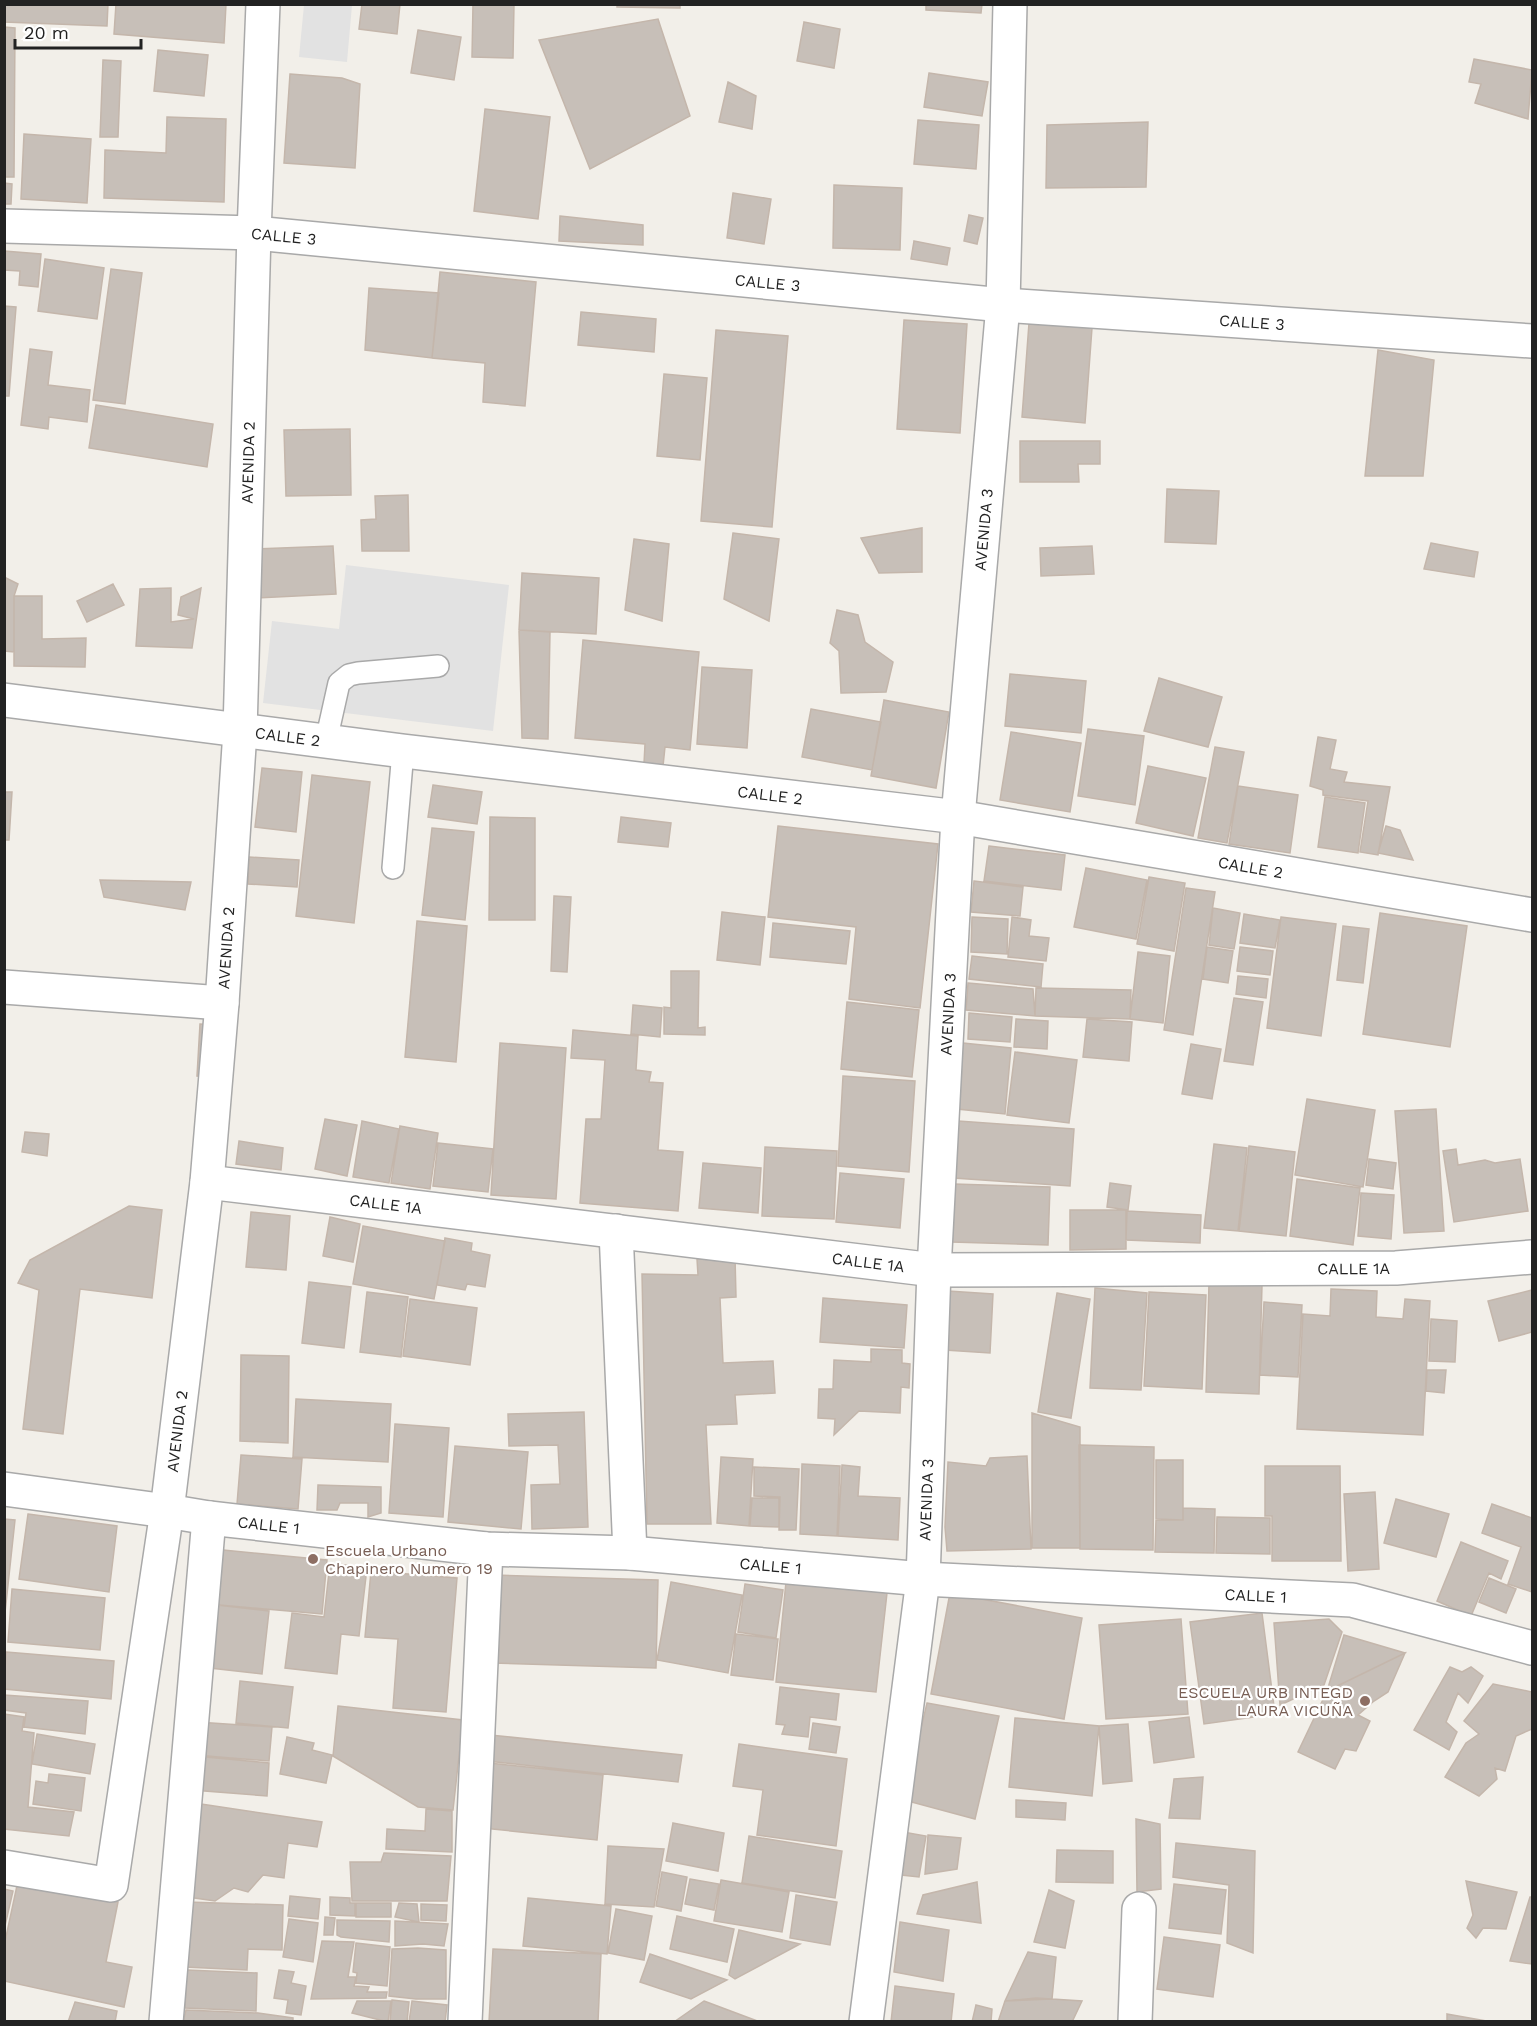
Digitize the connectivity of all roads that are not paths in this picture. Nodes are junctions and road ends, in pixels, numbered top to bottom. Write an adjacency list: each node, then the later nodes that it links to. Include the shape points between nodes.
1 (263, 4): 4 (street, AVENIDA 2)
2 (1010, 4): 5 (street, AVENIDA 3)
3 (4, 226): 4 (street, CALLE 3)
4 (254, 233): 5 (street, CALLE 3); 9 (street, AVENIDA 2)
5 (1003, 305): 6 (street, CALLE 3); 12 (street, AVENIDA 3)
6 (1533, 341)
7 (438, 666): 10 (lane, via 349,675 339,683)
8 (4, 700): 9 (street, CALLE 2)
9 (240, 731): 10 (street, CALLE 2); 16 (street, AVENIDA 2)
10 (326, 741): 11 (street, CALLE 2)
11 (403, 751): 12 (street, CALLE 2); 13 (lane)
12 (958, 817): 14 (street, CALLE 2); 20 (street, AVENIDA 3)
13 (393, 867)
14 (1533, 915)
15 (4, 987): 16 (street)
16 (222, 1004): 17 (street, AVENIDA 2)
17 (207, 1182): 18 (street, CALLE 1A); 22 (street, AVENIDA 2)
18 (616, 1232): 20 (street, CALLE 1A); 25 (street)
19 (1533, 1257): 20 (street, CALLE 1A, via 1396,1268)
20 (934, 1270): 26 (street, AVENIDA 3)
21 (4, 1489): 22 (street, CALLE 1)
22 (167, 1510): 23 (street, CALLE 1); 28 (street, AVENIDA 2, via 111,1886)
23 (209, 1518): 24 (street, CALLE 1); 30 (street)
24 (486, 1549): 25 (street, CALLE 1); 31 (street)
25 (630, 1553): 26 (street, CALLE 1)
26 (923, 1579): 27 (street, CALLE 1, via 1352,1600); 32 (street, AVENIDA 3)
27 (1533, 1648)
28 (4, 1867)
29 (1139, 1909): 33 (street)
30 (166, 2022)
31 (465, 2022)
32 (866, 2022)
33 (1135, 2022)

